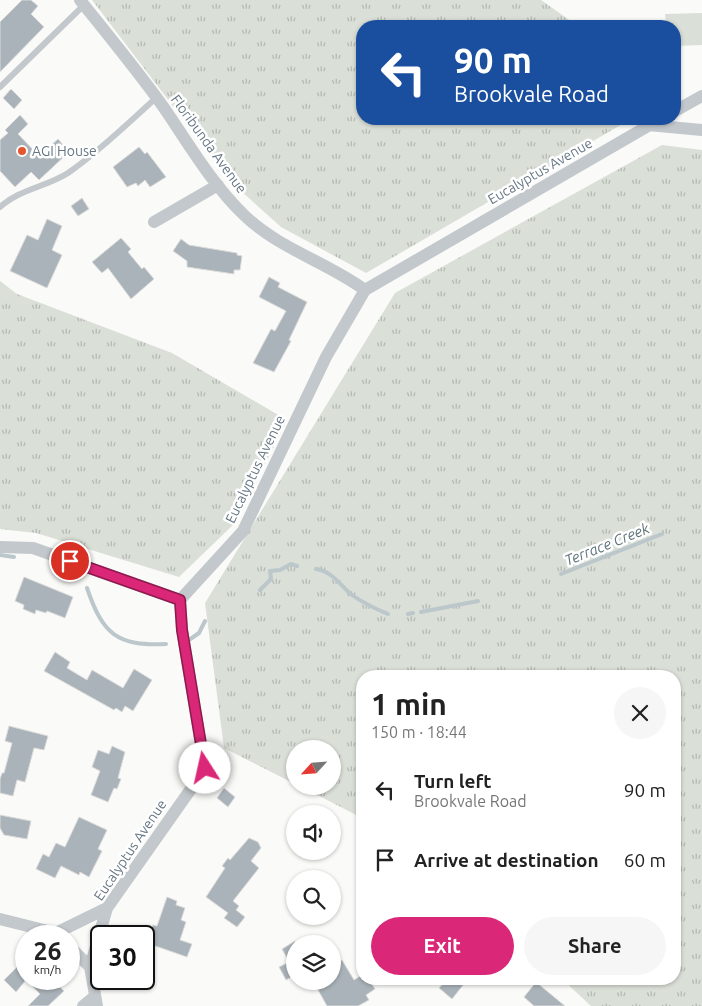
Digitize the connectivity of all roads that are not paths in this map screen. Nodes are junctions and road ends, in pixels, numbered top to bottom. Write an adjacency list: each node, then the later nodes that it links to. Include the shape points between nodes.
1 (82, 3): 2 (lane); 4 (street, Floribunda Avenue)
2 (0, 87)
3 (702, 96): 5 (street)
4 (156, 98): 8 (street, Floribunda Avenue); 9 (lane, via 95,153 67,173 40,187 19,192)
5 (681, 108)
6 (648, 126): 7 (street); 11 (street, Eucalyptus Avenue)
7 (702, 130)
8 (218, 186): 10 (street); 11 (street, Floribunda Avenue, via 243,215 271,236 345,275)
9 (0, 207)
10 (154, 222)
11 (365, 290): 13 (street, Eucalyptus Avenue, via 326,357 243,531)
12 (0, 547): 13 (street, via 33,548)
13 (180, 600): 14 (street, Eucalyptus Avenue, via 205,768)
14 (107, 908): 17 (street); 18 (street, Eucalyptus Avenue)
15 (0, 919): 16 (street)
16 (21, 925)
17 (76, 925)
18 (102, 925)
19 (80, 957): 20 (street)
20 (90, 967)
21 (96, 1001): 22 (street)
22 (83, 1006)

